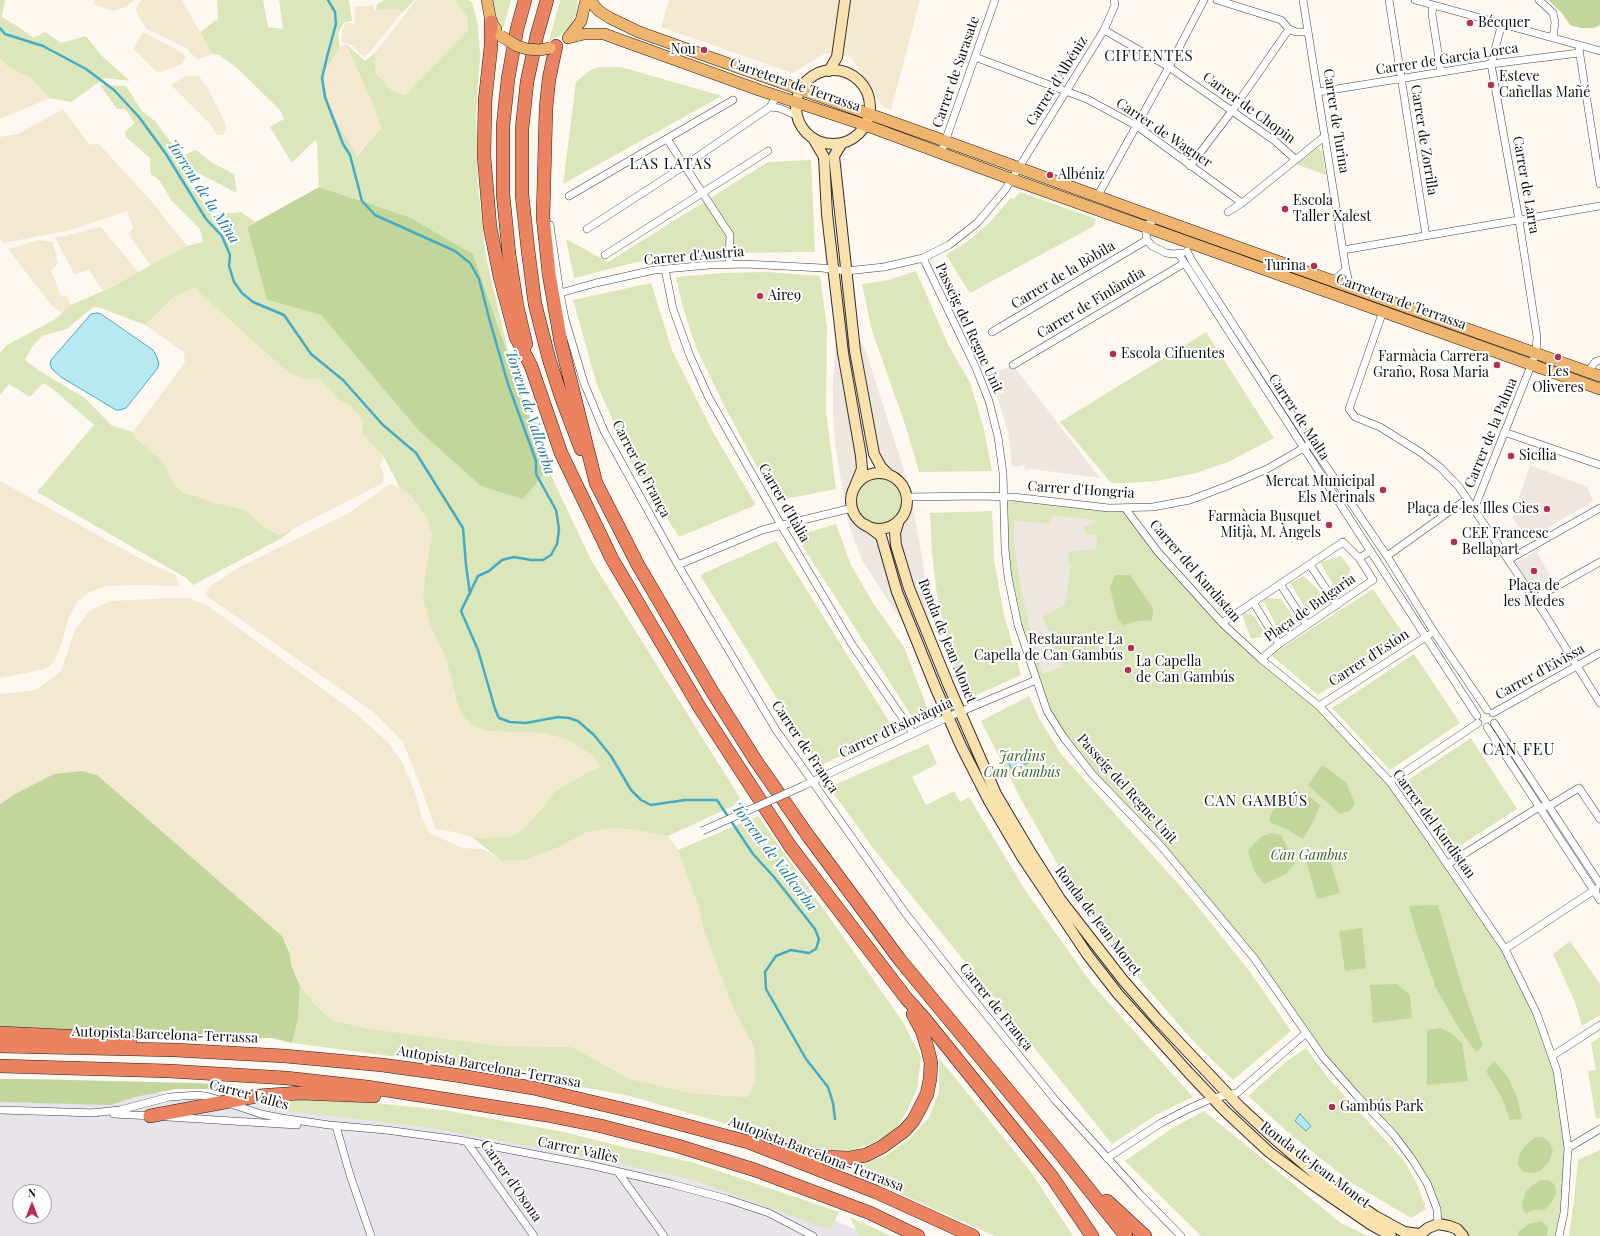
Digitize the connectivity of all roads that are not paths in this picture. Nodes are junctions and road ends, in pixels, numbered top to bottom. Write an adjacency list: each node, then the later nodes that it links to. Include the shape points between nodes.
1 (525, 0): 91 (highway, via 516,29 508,79 503,126 503,194 517,306)
2 (547, 0): 100 (highway, via 536,35 527,82 522,129 522,195 535,304 548,358)
3 (588, 0): 21 (main road, via 581,21); 34 (main road, Carretera de Terrassa, via 610,18 640,32)
4 (845, 0): 26 (street)
5 (995, 0): 27 (street, Carrer de Sarasate)
6 (1204, 0): 29 (street)
7 (1217, 0): 17 (street, via 1281,20)
8 (1303, 0): 19 (street, Carrer de Turina)
9 (1389, 0): 33 (street, Carrer de Zorrilla)
10 (1415, 0): 14 (street)
11 (1538, 0): 20 (street, via 1553,13)
12 (486, 1): 15 (main road)
13 (1114, 3): 18 (street, Carrer d'Albéniz)
14 (1433, 5): 16 (street); 32 (street, via 1432,14)
15 (491, 22): 23 (main road, bridge, via 501,36 517,46 540,50); 91 (highway, via 484,122 486,194 494,252 511,322)
16 (1502, 23): 20 (street); 28 (street, Carrer de Larra)
17 (1289, 29): 19 (street); 41 (street)
18 (1104, 30): 29 (street, Carrer de Chopin); 35 (street, Carrer d'Albéniz)
19 (1308, 32): 36 (street, Carrer de Turina)
20 (1553, 37): 22 (street)
21 (568, 38): 23 (main road); 37 (main road, Carretera de Terrassa, via 584,34 604,34)
22 (1578, 45): 24 (street); 25 (street)
23 (553, 46): 59 (highway, via 546,108)
24 (1600, 51)
25 (1579, 53): 28 (street, Carrer de García Lorca); 57 (street)
26 (837, 57): 30 (street); 31 (street)
27 (975, 57): 35 (street, Carrer de Wagner); 48 (street, Carrer de Sarasate)
28 (1491, 64): 32 (street, Carrer de García Lorca); 66 (street, Carrer de Larra)
29 (1169, 67): 41 (street, Carrer de Chopin); 44 (street)
30 (829, 71): 31 (street); 34 (street, via 814,76)
31 (843, 72): 43 (street, via 852,76 863,87 869,101)
32 (1441, 72): 33 (street, Carrer de García Lorca)
33 (1401, 78): 36 (street, Carrer de García Lorca); 69 (street, Carrer de Zorrilla)
34 (799, 87): 37 (main road); 39 (street); 43 (main road, Carretera de Terrassa)
35 (1067, 90): 44 (street, Carrer de Wagner, via 1087,98); 55 (street, Carrer d'Albéniz)
36 (1318, 92): 45 (street, Carrer de Turina)
37 (777, 96): 39 (main road, Carretera de Terrassa); 40 (street)
38 (733, 100): 47 (street)
39 (796, 102): 42 (street); 43 (main road, Carretera de Terrassa)
40 (770, 107): 42 (street); 53 (street)
41 (1232, 111): 52 (street, Carrer de Chopin, via 1275,141); 54 (street)
42 (796, 114): 46 (street, via 801,125)
43 (867, 120): 48 (main road, Carretera de Terrassa); 49 (street, via 855,137); 51 (main road, Carretera de Terrassa)
44 (1137, 126): 54 (street, Carrer de Wagner); 61 (street)
45 (1325, 136): 52 (street); 72 (street, Carrer de Turina)
46 (813, 138): 49 (street, via 826,144); 79 (street, via 824,157)
47 (667, 139): 53 (street); 60 (street)
48 (945, 141): 51 (street, Carrer de Sarasate); 55 (main road, Carretera de Terrassa)
49 (842, 143): 81 (street, via 834,156)
50 (768, 151): 58 (street)
51 (941, 153): 56 (main road, Carretera de Terrassa)
52 (1295, 159): 62 (street)
53 (684, 166): 58 (street); 68 (street)
54 (1190, 166): 62 (street, Carrer de Wagner)
55 (1019, 168): 56 (street); 61 (main road, Carretera de Terrassa)
56 (1012, 179): 67 (main road, Carretera de Terrassa); 75 (street, via 977,223 949,245)
57 (1600, 184)
58 (702, 192): 74 (street); 76 (street, via 730,235)
59 (544, 196): 84 (street, Carrer de França); 100 (highway, via 545,241 556,312 566,364)
60 (569, 196)
61 (1097, 196): 65 (main road, Carretera de Terrassa)
62 (1242, 203): 64 (street)
63 (1600, 206): 66 (street)
64 (1228, 212)
65 (1156, 218): 67 (street); 71 (main road, Carretera de Terrassa)
66 (1519, 220): 69 (street); 87 (street, Carrer de Larra, via 1537,337)
67 (1145, 226): 70 (street); 71 (main road, Carretera de Terrassa)
68 (587, 229)
69 (1426, 236): 72 (street)
70 (1146, 240): 73 (street, via 1166,253); 86 (street, Carrer de la Bòbila)
71 (1191, 242): 73 (street); 82 (main road, Carretera de Terrassa); 85 (main road, Carretera de Terrassa); 96 (street, Carrer de Malta, via 1192,261)
72 (1343, 250): 80 (street, Carrer de Turina)
73 (1178, 253): 77 (street, Carrer de Malta)
74 (605, 255)
75 (923, 258): 81 (street, via 884,267); 103 (street, Passeig del Regne Unit, via 976,368 989,401 998,437)
76 (728, 264): 78 (street, Carrer d'Austria); 79 (street, Carrer d'Austria)
77 (1183, 264): 90 (street, Carrer de Finlàndia); 97 (street, Carrer de Malta)
78 (664, 269): 84 (street, Carrer d'Austria, via 596,283); 110 (street, Carrer d'Itàlia, via 673,308 708,396)
79 (833, 270): 81 (street); 101 (street, via 843,353 862,456 862,469)
80 (1346, 270): 82 (street); 83 (street, Carrer de Turina)
81 (846, 271): 99 (street, via 855,351 874,454 876,461)
82 (1333, 281): 83 (main road, Carretera de Terrassa)
83 (1350, 287): 87 (main road, Carretera de Terrassa)
84 (560, 294): 117 (street, Carrer de França, via 584,383 604,431)
85 (1383, 312): 89 (main road, Carretera de Terrassa); 104 (street, via 1349,409 1355,417 1380,427 1441,468)
86 (992, 332)
87 (1536, 353): 89 (street, Carrer de la Palma); 92 (main road, Carretera de Terrassa)
88 (1600, 360): 92 (street, via 1595,362)
89 (1532, 364): 94 (main road, Carretera de Terrassa); 95 (street, Carrer de la Palma)
90 (1013, 365)
91 (531, 366): 150 (highway, via 564,459 612,559 663,648 790,846)
92 (1588, 372): 93 (main road, Carretera de Terrassa)
93 (1600, 376)
94 (1600, 388)
95 (1504, 432): 98 (street); 108 (street, Carrer de la Palma)
96 (1311, 444): 97 (street, Carrer d'Hongria); 113 (street, Carrer de Malta)
97 (1304, 448): 106 (street, Carrer d'Hongria, via 1267,469 1190,500 1153,507); 112 (street, Carrer de Malta)
98 (1600, 465)
99 (889, 475): 101 (street, via 870,474); 102 (street, via 903,486)
100 (596, 483): 170 (highway, via 638,565 713,693 809,838 900,960)
101 (855, 486): 105 (street, via 851,499)
102 (907, 497): 103 (street, Carrer d'Hongria); 109 (street, via 906,507)
103 (1003, 497): 106 (street, Carrer d'Hongria); 131 (street, Passeig del Regne Unit, via 1008,577 1018,625)
104 (1467, 499): 108 (street); 113 (street)
105 (852, 508): 110 (street); 111 (street, via 860,521)
106 (1125, 508): 123 (street, Carrer del Kurdistan, via 1158,552)
107 (1600, 508): 115 (street)
108 (1474, 509): 115 (street, Carrer de la Palma)
109 (899, 520): 111 (street, via 887,527 875,528); 134 (street, Ronda de Jean Monet, via 895,542 909,588)
110 (782, 525): 117 (street, via 736,540); 139 (street, Carrer d'Itàlia, via 851,643)
111 (866, 525): 136 (street, Ronda de Jean Monet, via 881,536 897,592)
112 (1372, 550): 114 (street, Plaça de Bulgaria); 126 (street, Carrer de Malta)
113 (1386, 556): 125 (street, Carrer de Malta)
114 (1359, 558): 118 (street, Plaça de Bulgaria, via 1343,542); 122 (street, Plaça de Bulgaria, via 1373,580)
115 (1508, 560): 120 (street, Carrer de la Palma)
116 (1600, 562): 120 (street)
117 (678, 564): 140 (street, Carrer de França, via 776,730)
118 (1310, 564): 119 (street, Plaça de Bulgaria); 122 (street)
119 (1280, 584): 121 (street, Plaça de Bulgaria); 124 (street)
120 (1534, 599): 130 (street, Carrer de la Palma)
121 (1253, 602): 123 (street, Plaça de Bulgaria); 127 (street)
122 (1337, 605): 124 (street, Plaça de Bulgaria)
123 (1222, 623): 129 (street, Carrer del Kurdistan)
124 (1307, 625): 127 (street, Plaça de Bulgaria)
125 (1434, 632): 126 (street, Carrer d'Estòn); 135 (street, Carrer de Malta)
126 (1426, 637): 133 (street, Carrer d'Estòn); 137 (street, Carrer de Malta)
127 (1279, 644): 129 (street, Plaça de Bulgaria)
128 (1600, 653): 130 (street, Carrer d'Eivissa)
129 (1261, 658): 133 (street, Carrer del Kurdistan)
130 (1577, 666): 132 (street, Carrer de la Palma); 135 (street, Carrer d'Eivissa)
131 (1036, 680): 134 (street, Carrer d'Eslovàquia); 153 (street, Passeig del Regne Unit, via 1047,712 1064,738 1092,774 1161,846 1249,952)
132 (1600, 703)
133 (1319, 706): 141 (street, Carrer del Kurdistan)
134 (960, 712): 136 (street, Carrer d'Eslovàquia); 158 (street, Ronda de Jean Monet, via 996,794 1060,898 1128,986)
135 (1490, 712): 137 (street, via 1481,711); 138 (street, via 1495,718)
136 (948, 717): 139 (street, Carrer d'Eslovàquia); 160 (street, Ronda de Jean Monet, via 988,801 1087,954 1146,1026)
137 (1478, 720): 138 (street, via 1483,727); 141 (street)
138 (1490, 725): 142 (street); 143 (street)
139 (913, 733): 140 (street, Carrer d'Eslovàquia)
140 (812, 782): 145 (street, Carrer d'Eslovàquia, bridge); 171 (street, Carrer de França, via 906,914 1056,1101)
141 (1390, 782): 146 (street, Carrer del Kurdistan)
142 (1549, 806): 143 (street); 144 (street, via 1579,788); 147 (street)
143 (1539, 807): 146 (street); 147 (street)
144 (1600, 819)
145 (702, 831)
146 (1448, 864): 149 (street, Carrer del Kurdistan)
147 (1598, 887): 148 (street); 149 (street)
148 (1600, 900)
149 (1505, 949): 156 (street, Carrer del Kurdistan, via 1537,1014)
150 (906, 998): 168 (highway, via 926,1040 931,1063 926,1094 913,1121 904,1131 882,1147 866,1155 850,1158 821,1158); 181 (highway, via 1052,1177)
151 (1600, 1025): 156 (street)
152 (0, 1033): 155 (highway, via 106,1038)
153 (1306, 1033): 158 (street, via 1237,1093); 173 (street, Passeig del Regne Unit, via 1328,1063 1394,1135 1412,1159 1437,1209)
154 (0, 1046): 155 (highway, Autopista Barcelona-Terrassa)
155 (175, 1050): 168 (highway, Autopista Barcelona-Terrassa, via 285,1056 455,1075 540,1090)
156 (1552, 1056): 169 (street, Carrer del Kurdistan, via 1557,1071)
157 (0, 1066): 159 (highway, via 246,1075)
158 (1228, 1095): 160 (street); 174 (street, Ronda de Jean Monet, via 1320,1178 1375,1216 1404,1232)
159 (444, 1098): 161 (highway, via 300,1093 257,1096); 179 (highway, via 602,1126 678,1146 755,1170 830,1198 870,1213)
160 (1213, 1098): 171 (street, via 1161,1122); 185 (street, Ronda de Jean Monet, via 1269,1152 1363,1220)
161 (226, 1102): 163 (street, Carrer Vallès, via 198,1095 179,1096 120,1110); 164 (highway); 165 (street, Carrer Vallès, via 261,1114)
162 (0, 1110): 163 (street, Carrer Vallès)
163 (91, 1113): 164 (street, Carrer Vallès)
164 (150, 1116): 165 (street, Carrer Vallès)
165 (333, 1126): 167 (street, Carrer Vallès); 175 (street)
166 (1600, 1129): 169 (street)
167 (466, 1141): 172 (street, Carrer Vallès); 176 (street, Carrer d'Osona)
168 (748, 1142): 180 (highway, Autopista Barcelona-Terrassa, via 876,1192)
169 (1568, 1148): 187 (street, Carrer del Kurdistan, via 1564,1213)
170 (1063, 1157): 182 (highway); 183 (highway)
171 (1107, 1158): 184 (street, Carrer de França)
172 (618, 1172): 177 (street); 178 (street, Carrer Vallès, via 727,1199 769,1213)
173 (1438, 1224): 174 (street); 186 (street, via 1456,1229)
174 (1419, 1235)
175 (371, 1236)
176 (534, 1236)
177 (664, 1236)
178 (813, 1236)
179 (918, 1236)
180 (973, 1236)
181 (1092, 1236)
182 (1126, 1236)
183 (1145, 1236)
184 (1181, 1236)
185 (1391, 1236)
186 (1463, 1236)
187 (1559, 1236)

